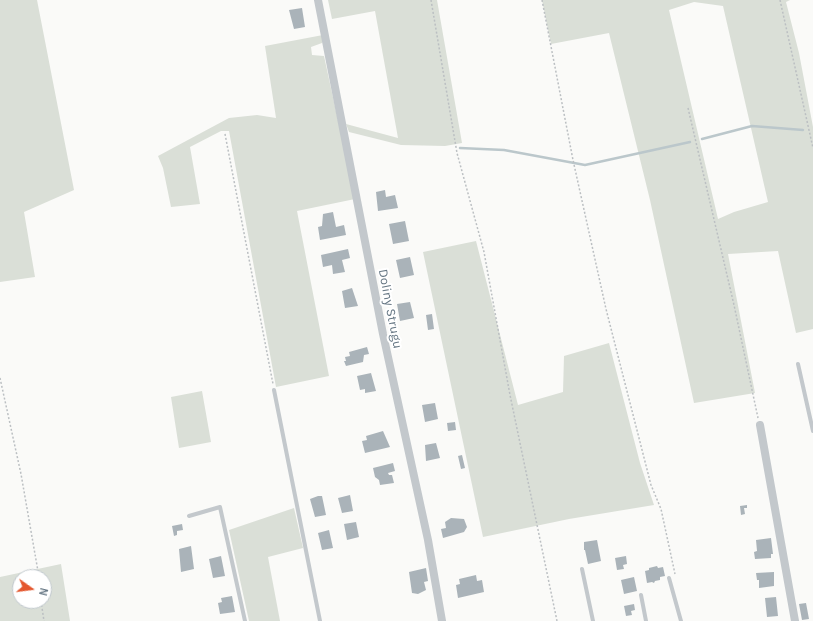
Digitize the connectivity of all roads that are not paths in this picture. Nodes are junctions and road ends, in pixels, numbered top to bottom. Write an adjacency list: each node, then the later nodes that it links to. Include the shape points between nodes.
1 (318, 0): 12 (street, Doliny Strugu, via 383,334 428,540)
2 (798, 364): 5 (lane)
3 (274, 390): 11 (lane)
4 (760, 425): 16 (street)
5 (813, 431)
6 (189, 516): 10 (lane, via 220,507)
7 (582, 569): 13 (lane)
8 (669, 578): 15 (lane)
9 (641, 595): 14 (lane)
10 (245, 621)
11 (320, 621)
12 (442, 621)
13 (593, 621)
14 (646, 621)
15 (681, 621)
16 (795, 621)

